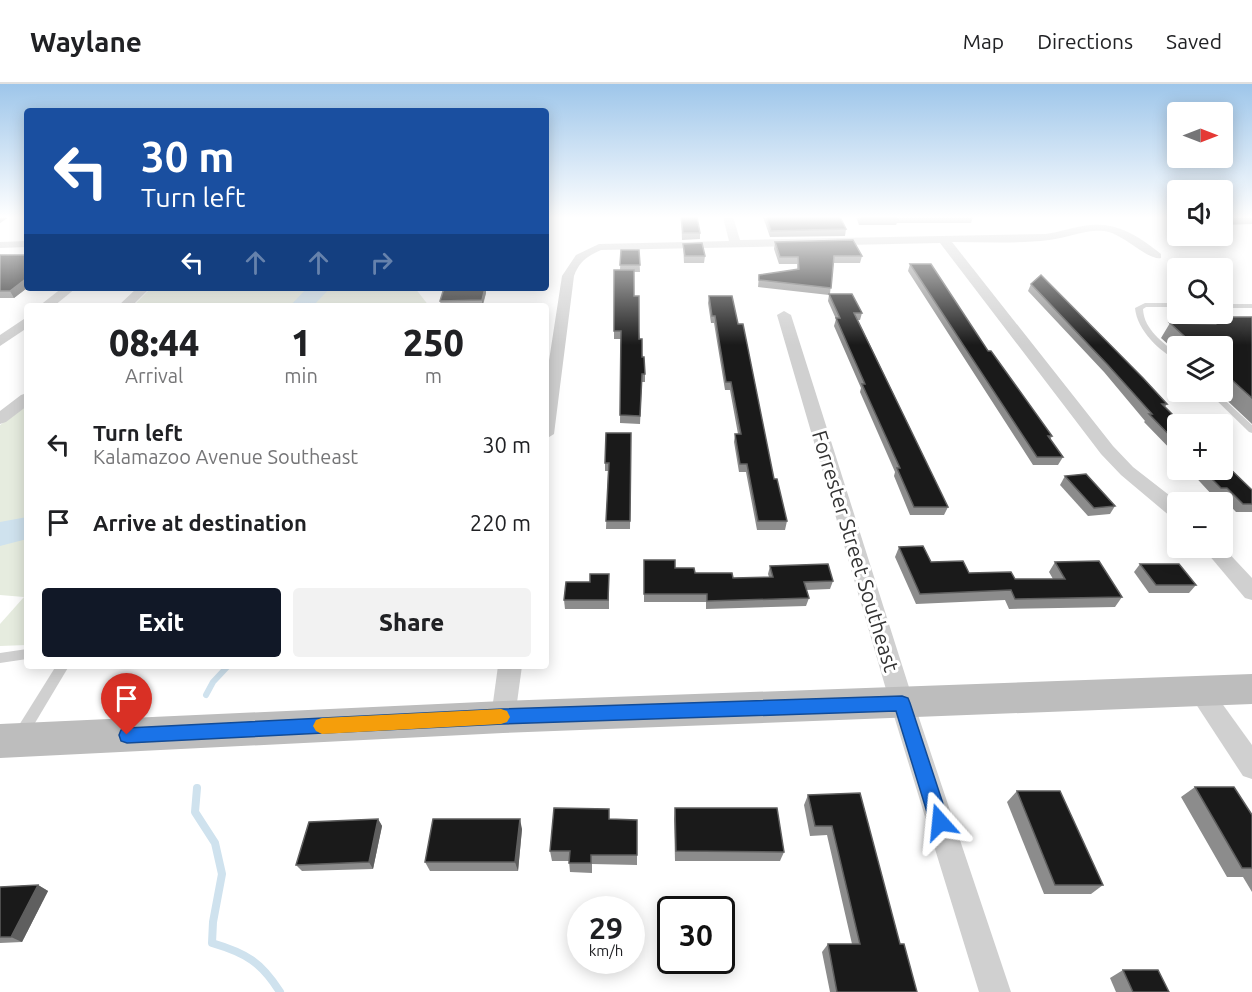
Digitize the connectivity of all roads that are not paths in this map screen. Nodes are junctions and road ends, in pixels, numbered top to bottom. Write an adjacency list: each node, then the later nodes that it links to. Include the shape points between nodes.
1 (577, 259): 16 (street, via 568,276)
2 (959, 259): 19 (street, via 1107,450 1126,471)
3 (66, 291): 5 (street)
4 (141, 291): 6 (street)
5 (50, 303)
6 (128, 303)
7 (1167, 305): 13 (lane, via 1139,308 1143,326)
8 (1233, 306): 9 (lane)
9 (1252, 306)
10 (784, 315): 28 (street, Forrester Street Southeast)
11 (24, 323): 12 (street)
12 (0, 342)
13 (1167, 349)
14 (24, 400): 17 (street)
15 (1223, 402): 18 (lane)
16 (549, 412)
17 (0, 419)
18 (1252, 430)
19 (1167, 503)
20 (1222, 558): 21 (street)
21 (1252, 591)
22 (24, 654): 23 (lane)
23 (0, 658)
24 (61, 669): 30 (lane)
25 (510, 669): 29 (street)
26 (1252, 689): 27 (main road)
27 (1200, 691): 28 (main road); 31 (street)
28 (902, 703): 29 (main road); 32 (street, Forrester Street Southeast)
29 (502, 717): 30 (main road)
30 (9, 740)
31 (1252, 767)
32 (995, 992)

